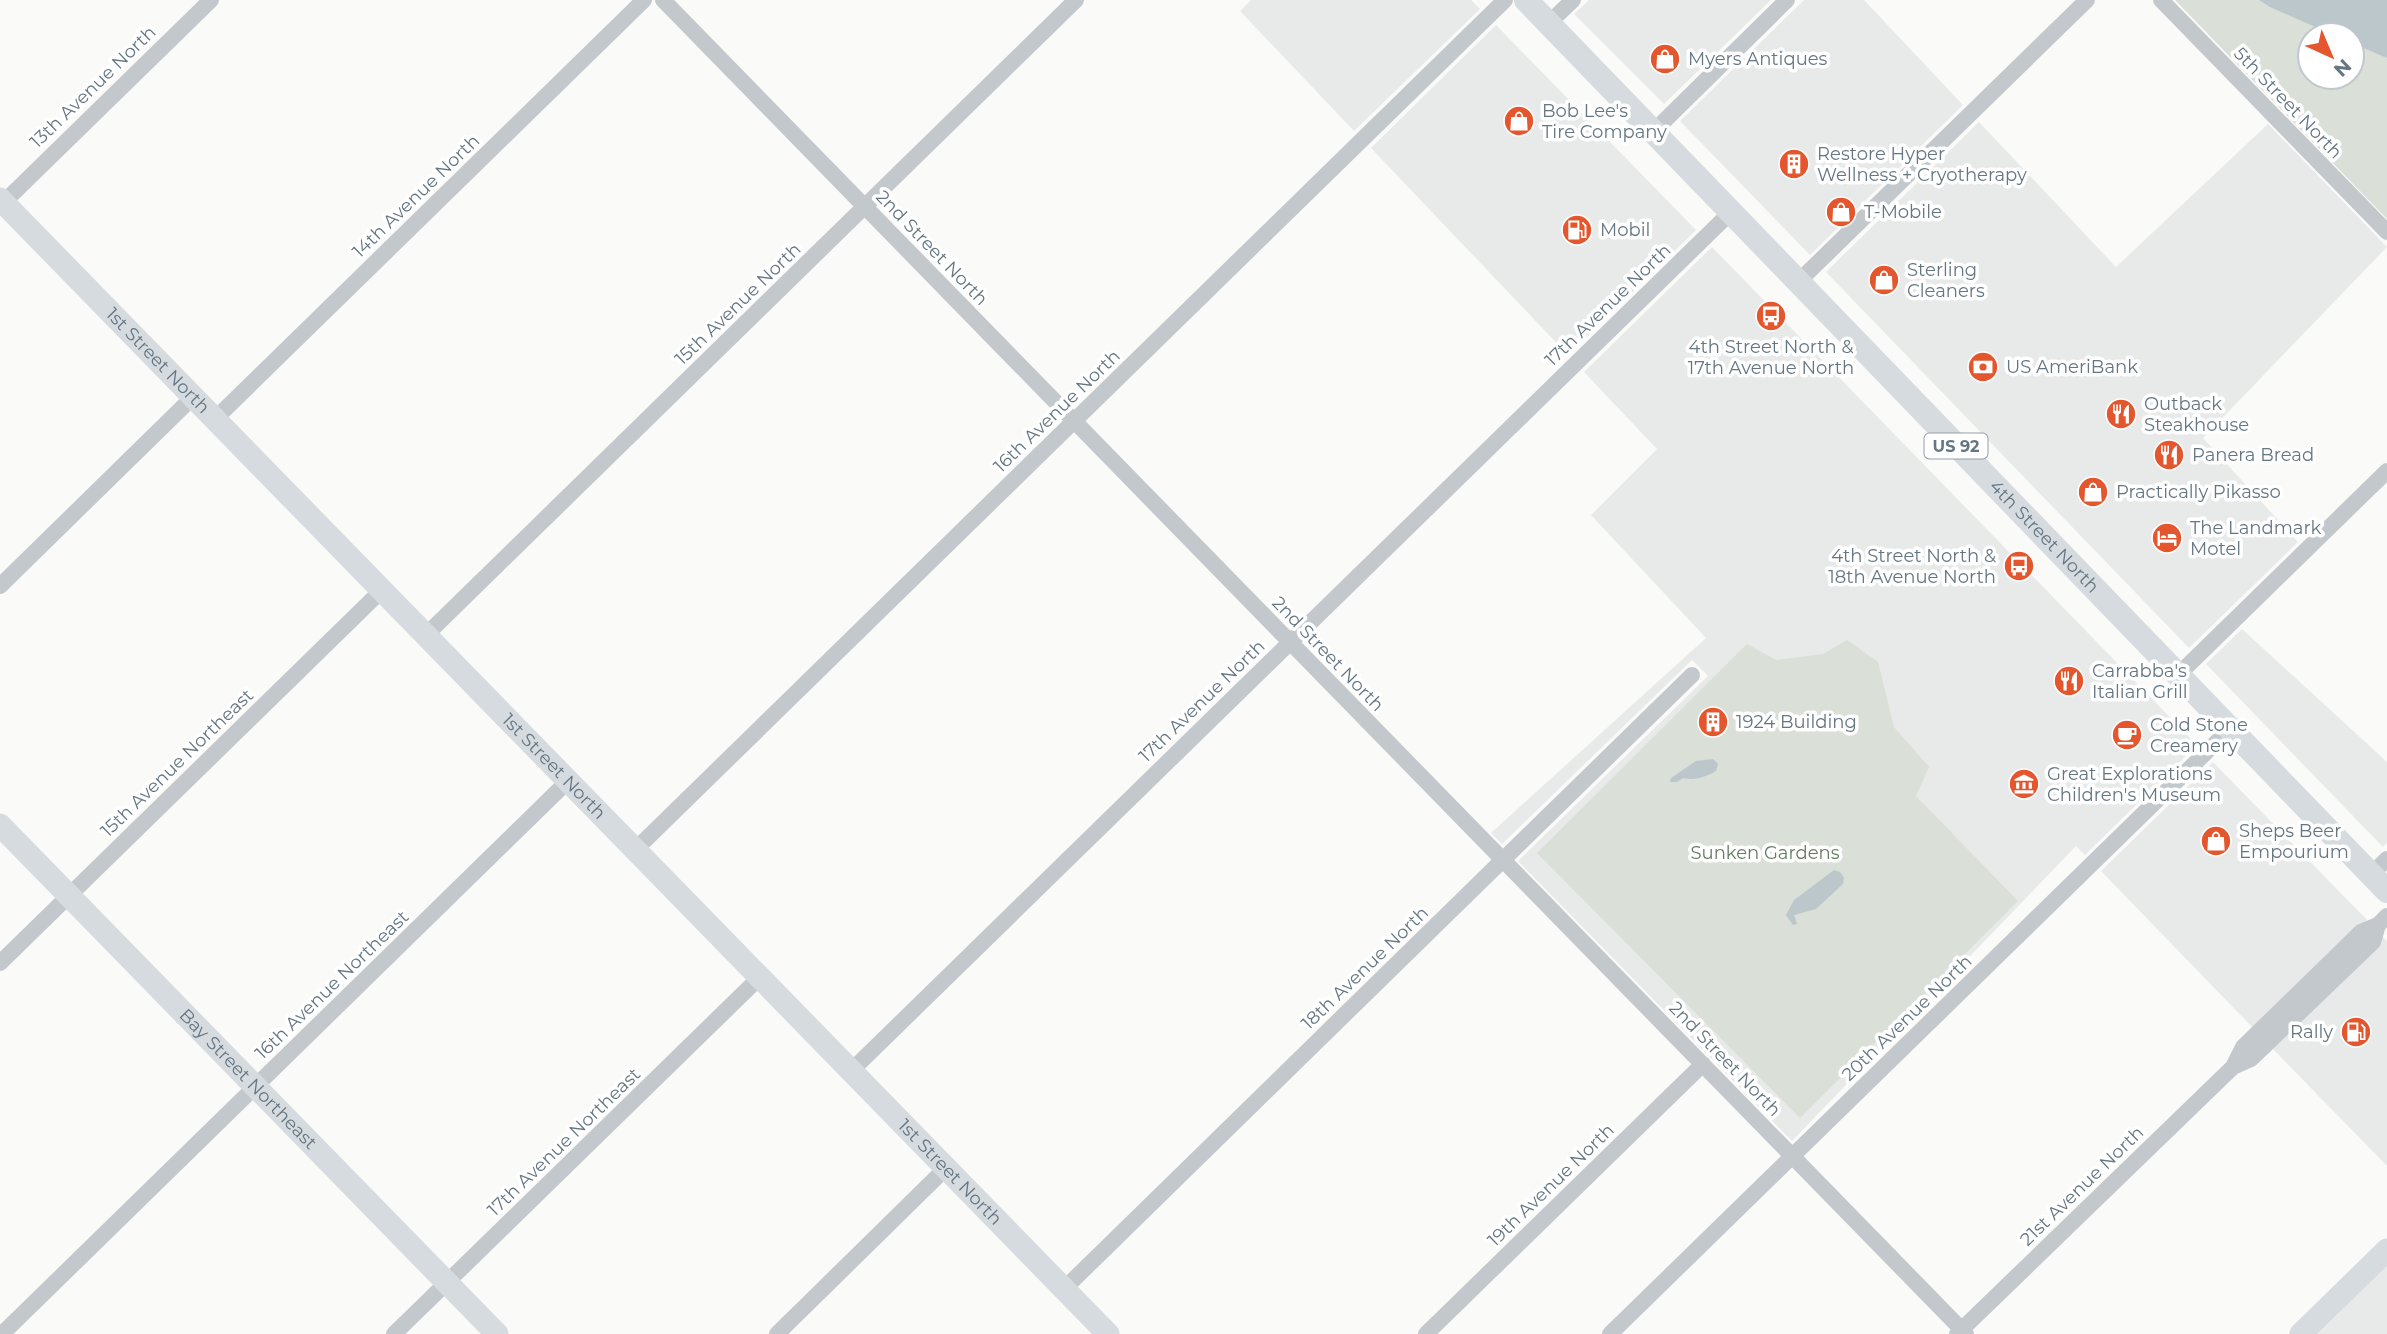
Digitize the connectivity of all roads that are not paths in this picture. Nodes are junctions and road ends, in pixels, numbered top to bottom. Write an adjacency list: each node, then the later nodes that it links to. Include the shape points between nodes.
1 (211, 0): 13 (street, 13th Avenue North)
2 (644, 0): 19 (street, 14th Avenue North)
3 (663, 0): 14 (street, 2nd Street North)
4 (1076, 0): 14 (street, 15th Avenue North)
5 (1505, 0): 20 (street, 16th Avenue North)
6 (1525, 0): 11 (main road, 4th Street North / US 92)
7 (1573, 0): 11 (street)
8 (1787, 0): 12 (street)
9 (2087, 0): 17 (street)
10 (2161, 0): 16 (street, 5th Street North)
11 (1549, 23): 12 (main road, 4th Street North / US 92)
12 (1653, 131): 15 (main road, 4th Street North / US 92)
13 (1, 202): 18 (street, 1st Street North)
14 (865, 206): 20 (street, 2nd Street North); 24 (street, 15th Avenue North)
15 (1731, 212): 17 (main road, 4th Street North / US 92); 25 (street, 17th Avenue North)
16 (2387, 232)
17 (1798, 282): 27 (main road, 4th Street North / US 92)
18 (193, 397): 19 (street, 1st Street North); 22 (street)
19 (215, 419): 23 (street, 1st Street North)
20 (1074, 421): 25 (street, 2nd Street North); 31 (street, 16th Avenue North)
21 (2387, 471): 27 (street)
22 (0, 586)
23 (382, 590): 24 (street, 1st Street North); 34 (street, 15th Avenue Northeast)
24 (426, 635): 29 (street, 1st Street North)
25 (1290, 642): 32 (street, 2nd Street North); 39 (street, 17th Avenue North)
26 (1692, 675): 32 (street, 18th Avenue North)
27 (2178, 675): 28 (main road, 4th Street North / US 92)
28 (2230, 729): 33 (main road, 4th Street North / US 92); 41 (street, 20th Avenue North)
29 (568, 781): 31 (street, 1st Street North); 40 (street, 16th Avenue Northeast)
30 (0, 825): 34 (street, Bay Street Northeast)
31 (635, 850): 37 (street, 1st Street North)
32 (1503, 860): 38 (street, 2nd Street North); 45 (street, 18th Avenue North)
33 (2382, 875)
34 (69, 896): 36 (street, 15th Avenue Northeast); 40 (street, Bay Street Northeast)
35 (2383, 920): 46 (street, 21st Avenue North, via 2372,942 2251,1059 2234,1067)
36 (0, 963)
37 (760, 977): 39 (street, 1st Street North); 44 (street, 17th Avenue Northeast)
38 (1703, 1064): 41 (street, 2nd Street North); 52 (street, 19th Avenue North)
39 (851, 1071): 42 (street, 1st Street North)
40 (256, 1087): 44 (street, Bay Street Northeast); 47 (street, 16th Avenue Northeast)
41 (1793, 1156): 46 (street, 2nd Street North); 53 (street, 20th Avenue North)
42 (946, 1168): 45 (street, 1st Street North); 50 (street)
43 (2387, 1250): 54 (street)
44 (447, 1283): 48 (street, 17th Avenue Northeast); 49 (street, Bay Street Northeast)
45 (1064, 1289): 51 (street, 1st Street North)
46 (1961, 1332)
47 (2, 1334)
48 (394, 1334)
49 (497, 1334)
50 (777, 1334)
51 (1108, 1334)
52 (1426, 1334)
53 (1611, 1334)
54 (2301, 1334)

